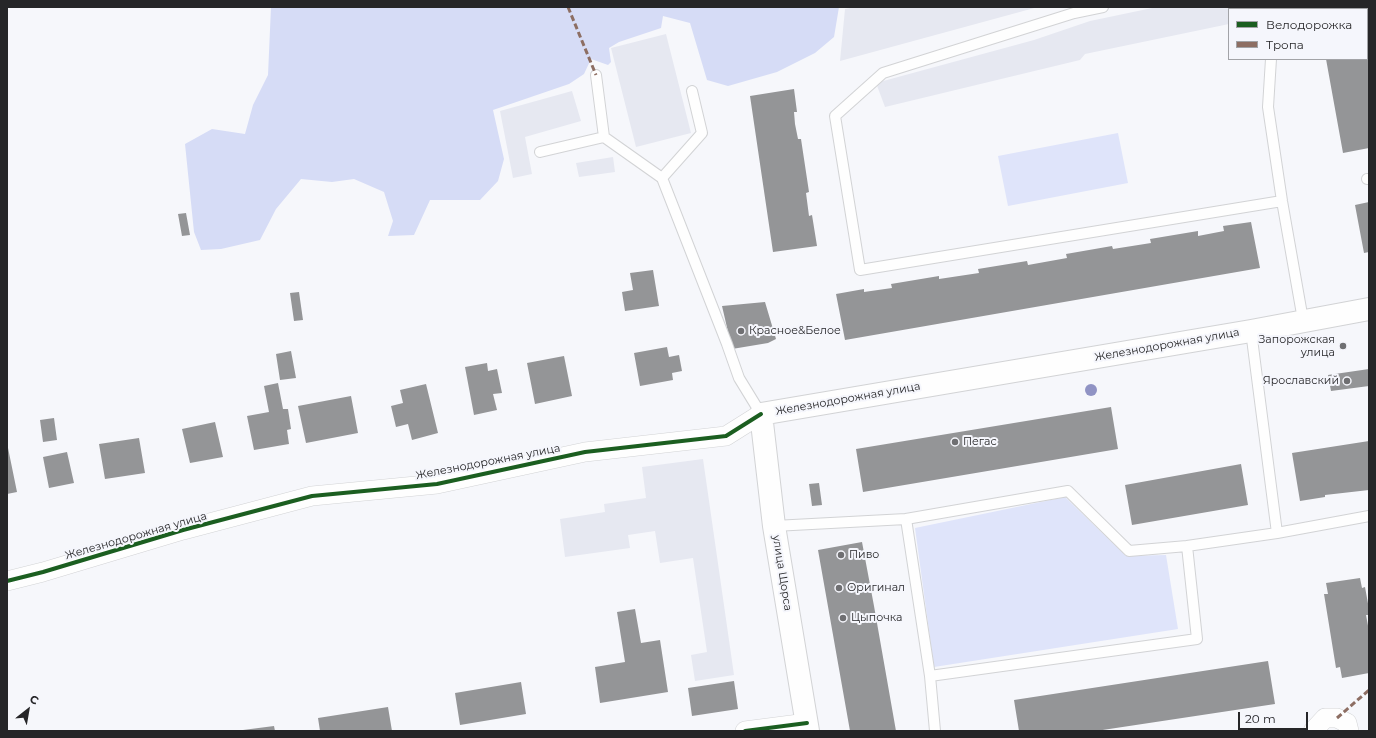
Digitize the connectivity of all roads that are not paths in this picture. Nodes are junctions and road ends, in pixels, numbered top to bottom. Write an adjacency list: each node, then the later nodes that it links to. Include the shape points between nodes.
1 (1103, 7): 8 (lane, via 883,73 835,116 860,270)
2 (1271, 60): 8 (lane, via 1268,107)
3 (596, 75): 5 (lane)
4 (692, 91): 7 (lane, via 702,133)
5 (604, 137): 6 (lane); 7 (lane)
6 (540, 152)
7 (662, 178): 12 (lane, via 739,378)
8 (1282, 201): 10 (lane)
9 (1369, 309): 10 (main road, Железнодорожная улица)
10 (1303, 320): 11 (main road, Железнодорожная улица)
11 (1251, 331): 12 (main road, Железнодорожная улица); 16 (lane)
12 (761, 414): 15 (main road, улица Щорса); 18 (street, Железнодорожная улица, via 726,436 585,452 437,484 312,496)
13 (1369, 516): 16 (lane)
14 (906, 519): 15 (lane); 17 (lane, via 1068,491 1129,551); 19 (lane)
15 (774, 526): 20 (main road, улица Щорса)
16 (1277, 533): 17 (lane)
17 (1187, 546): 19 (lane, via 1197,639)
18 (7, 581)
19 (930, 676): 22 (lane)
20 (807, 727): 21 (street)
21 (745, 731)
22 (935, 731)
23 (1313, 731): 24 (street, via 1325,718 1337,718 1347,724)
24 (1349, 731)

